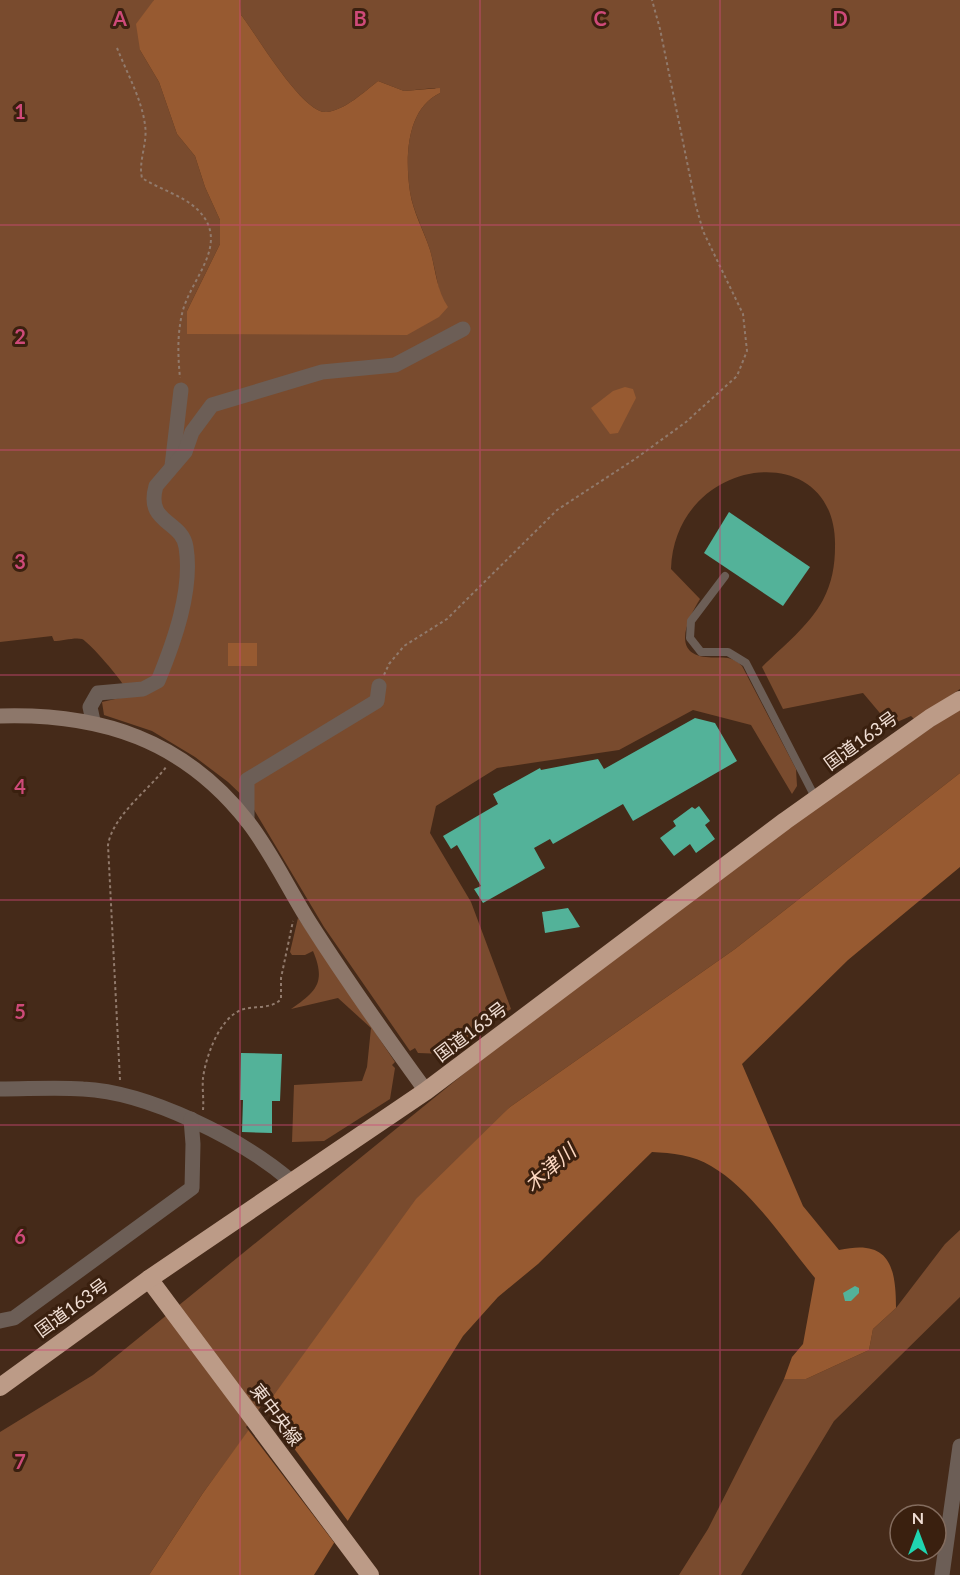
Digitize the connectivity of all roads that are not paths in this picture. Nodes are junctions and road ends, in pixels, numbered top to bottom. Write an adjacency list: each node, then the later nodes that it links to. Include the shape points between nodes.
1 (463, 329): 3 (street, via 394,365 322,372 212,405)
2 (180, 390): 3 (street)
3 (171, 469): 8 (street, via 156,486 154,499 159,516 179,533 186,547 179,628 158,681 143,689 98,693 90,707)
4 (724, 576): 9 (lane, via 691,621 690,638 701,652 728,652 746,663)
5 (379, 686): 10 (street, via 377,701 247,780)
6 (960, 700): 9 (highway, 国道163号)
7 (0, 716): 8 (street, via 40,715)
8 (93, 721): 10 (street, via 122,729 175,755 217,788)
9 (816, 800): 12 (highway, 国道163号)
10 (247, 821): 12 (street, via 354,992)
11 (0, 1089): 13 (street, via 85,1089 120,1095)
12 (426, 1091): 14 (highway, 国道163号)
13 (191, 1119): 14 (street, via 268,1161); 16 (street, via 192,1188 14,1318)
14 (291, 1181): 15 (highway, 国道163号)
15 (149, 1279): 17 (highway, 国道163号); 19 (highway, 東中央線)
16 (0, 1321)
17 (0, 1387)
18 (960, 1446): 20 (street)
19 (370, 1575)
20 (942, 1575)

